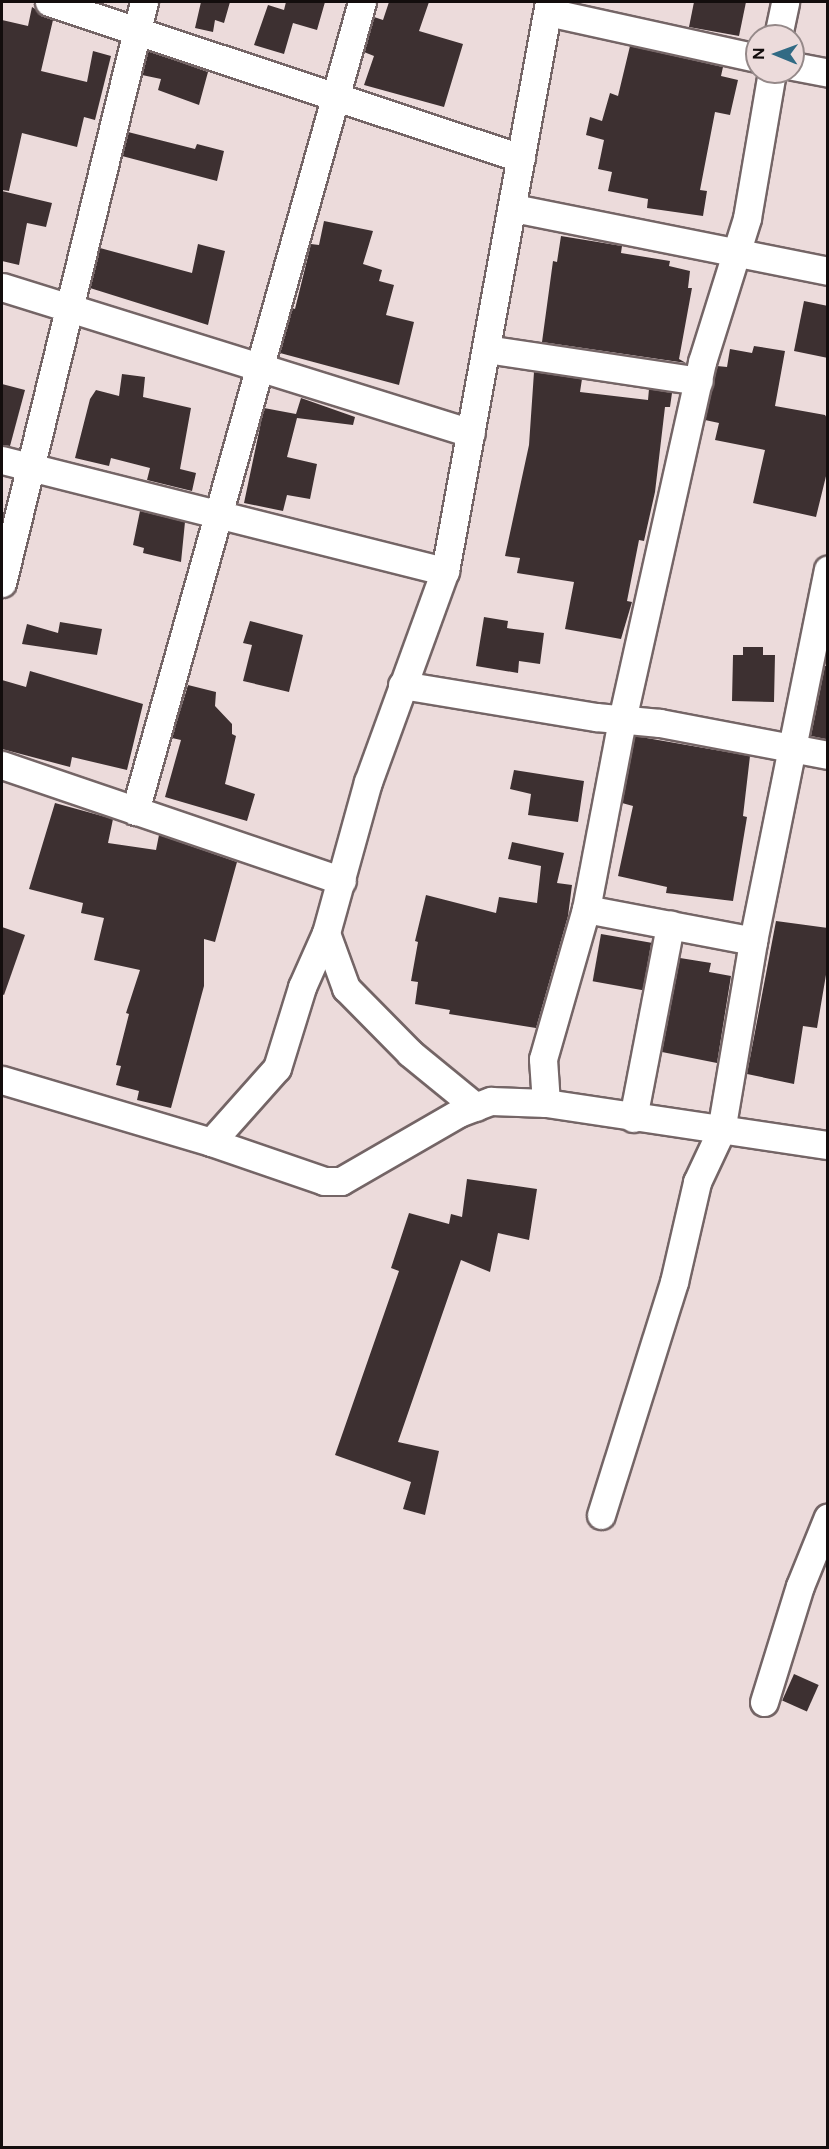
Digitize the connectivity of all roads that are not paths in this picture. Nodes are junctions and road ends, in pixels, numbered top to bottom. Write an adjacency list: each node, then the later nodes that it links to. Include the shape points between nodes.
1 (49, 2): 7 (street)
2 (144, 2): 7 (street)
3 (362, 2): 12 (street)
4 (785, 2): 6 (street)
5 (549, 7): 8 (street); 13 (street)
6 (780, 24)
7 (136, 30): 12 (street); 18 (street)
8 (745, 55)
9 (805, 69): 10 (street)
10 (828, 74)
11 (770, 84): 15 (street)
12 (335, 94): 13 (street); 20 (street)
13 (521, 158): 14 (street)
14 (513, 208): 15 (street); 19 (street)
15 (738, 254): 16 (street); 21 (street)
16 (828, 271)
17 (2, 287): 18 (street)
18 (71, 308): 20 (street); 24 (street)
19 (486, 348): 21 (street); 22 (street)
20 (258, 364): 22 (street); 25 (street)
21 (699, 381): 30 (street)
22 (471, 433): 27 (street)
23 (2, 460): 24 (street)
24 (32, 468): 25 (street); 28 (street)
25 (215, 515): 27 (street); 34 (street)
26 (828, 570): 31 (street)
27 (445, 571): 29 (street)
28 (2, 583)
29 (402, 685): 30 (street); 35 (street, via 368,782)
30 (622, 720): 31 (street); 36 (street)
31 (789, 749): 32 (street); 39 (street)
32 (828, 755)
33 (2, 765): 34 (street)
34 (135, 811): 35 (street)
35 (342, 881): 38 (street)
36 (586, 909): 37 (street); 41 (street, via 543,1059)
37 (670, 925): 39 (street); 43 (street)
38 (326, 933): 42 (street, via 346,988 410,1053); 45 (street, via 302,987 277,1068)
39 (753, 941): 44 (street)
40 (2, 1080): 45 (street)
41 (546, 1103): 42 (street, via 491,1101); 43 (street)
42 (476, 1107): 45 (street, via 341,1181 302,1174)
43 (633, 1118): 44 (street)
44 (721, 1131): 46 (street); 47 (street, via 697,1182 674,1282)
45 (211, 1142)
46 (828, 1145)
47 (601, 1515)
48 (828, 1517): 49 (street, via 800,1586)
49 (764, 1702)

